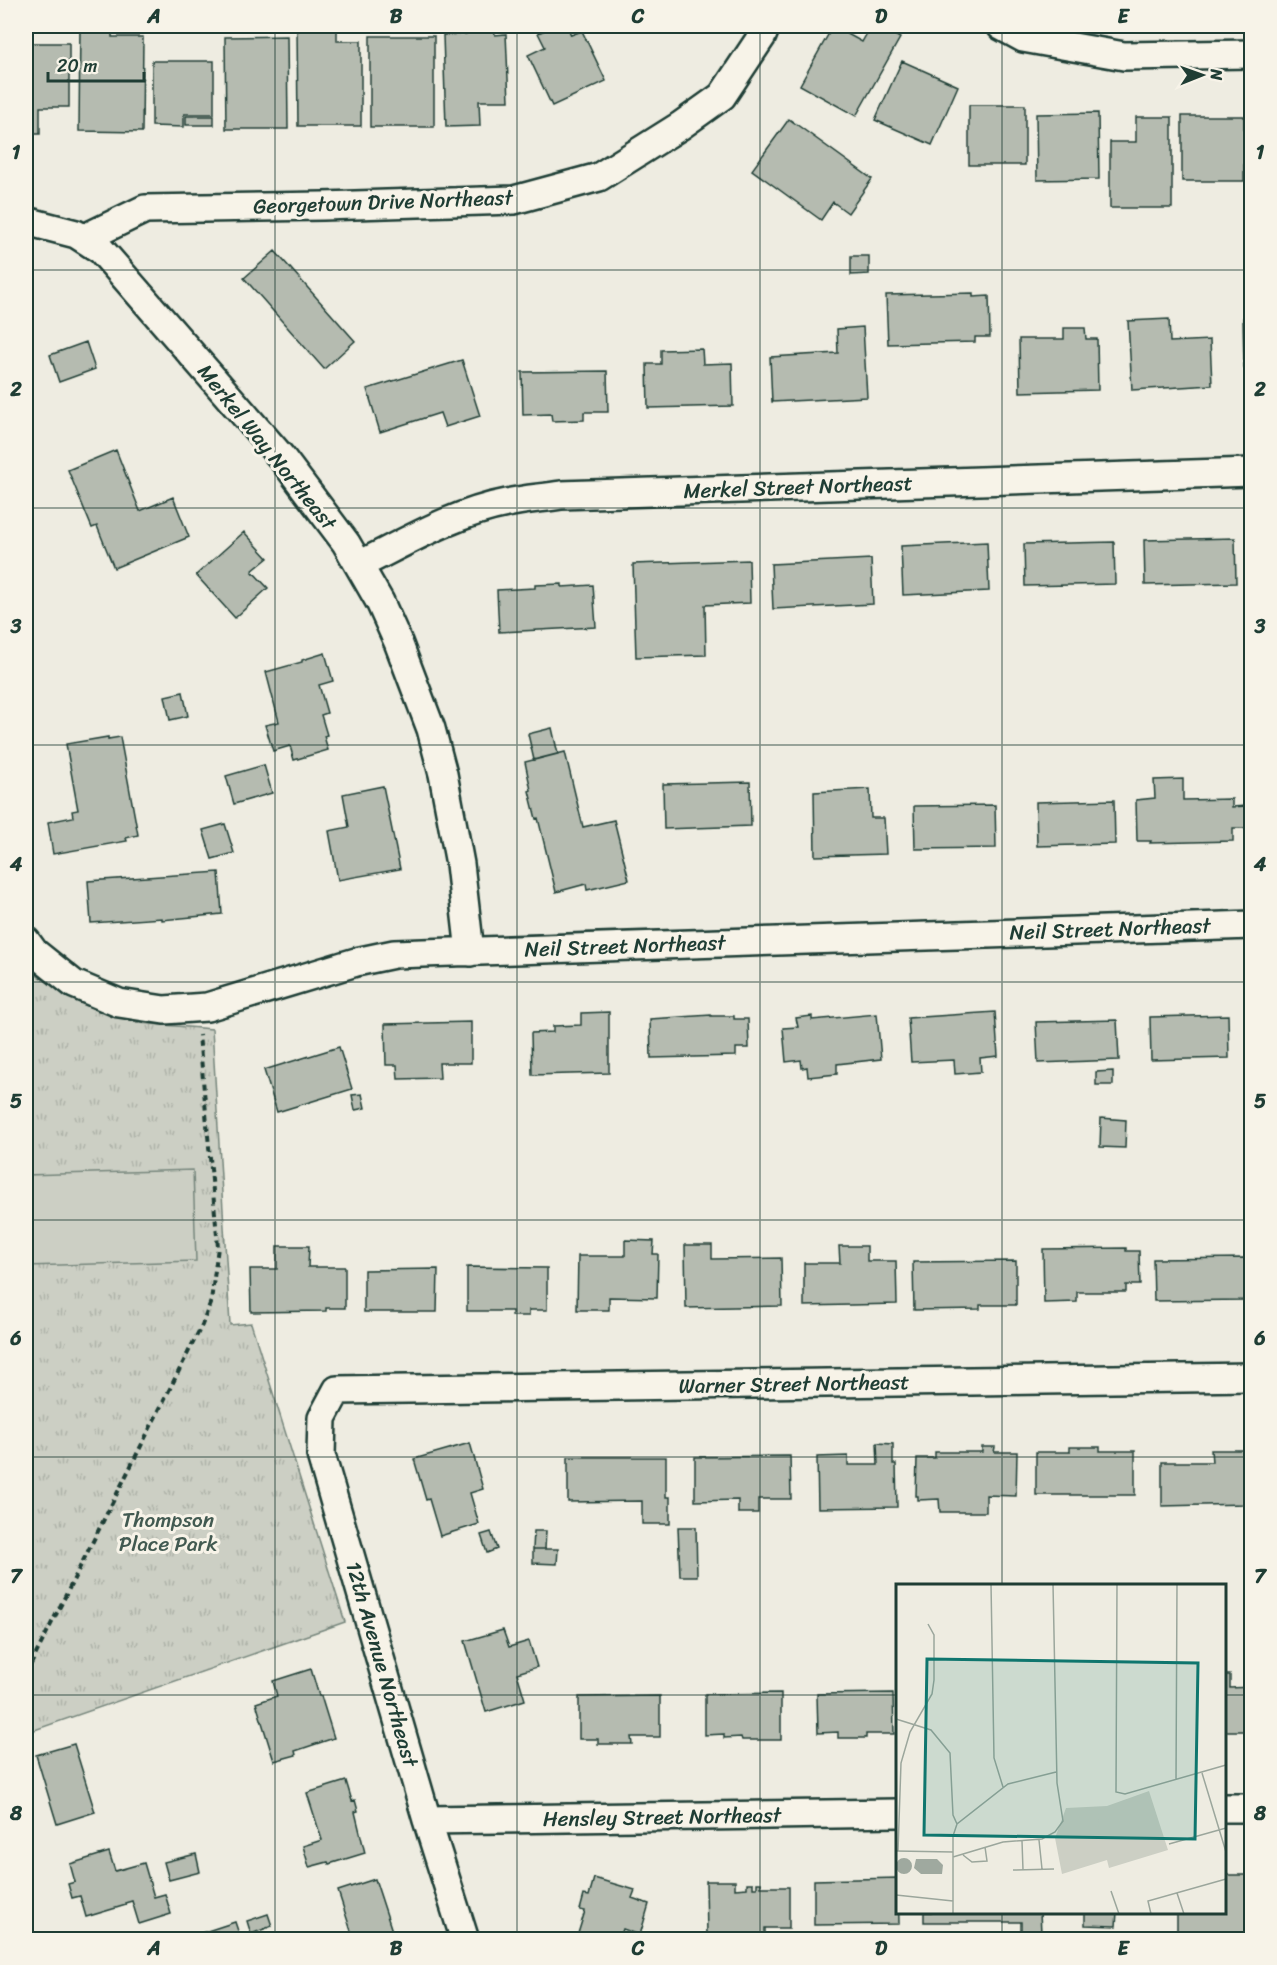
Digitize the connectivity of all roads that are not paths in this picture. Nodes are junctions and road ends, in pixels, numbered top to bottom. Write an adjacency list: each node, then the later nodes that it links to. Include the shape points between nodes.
1 (766, 26): 5 (street, Georgetown Drive Northeast, via 722,96 599,177 514,200 145,209)
2 (1001, 26): 3 (street, via 1023,38 1124,56)
3 (1251, 54)
4 (26, 220): 5 (street, Merkel Way Northeast)
5 (85, 238): 7 (street, Merkel Way Northeast, via 101,250 282,458)
6 (1251, 472): 7 (street, Merkel Street Northeast, via 561,495 506,503 469,514)
7 (359, 565): 10 (street, Merkel Way Northeast, via 398,642 431,729 458,853)
8 (1251, 925): 10 (street, Neil Street Northeast)
9 (26, 941): 10 (street, Neil Street Northeast, via 74,984 119,1003 164,1010 207,1007 394,954)
10 (470, 952)
11 (1251, 1377): 12 (street, Warner Street Northeast)
12 (337, 1390): 16 (street, 12th Avenue Northeast, via 322,1418 321,1455)
13 (1226, 1808): 14 (street)
14 (1251, 1808)
15 (896, 1813): 16 (street, Hensley Street Northeast)
16 (427, 1820): 17 (street, 12th Avenue Northeast)
17 (465, 1940)

